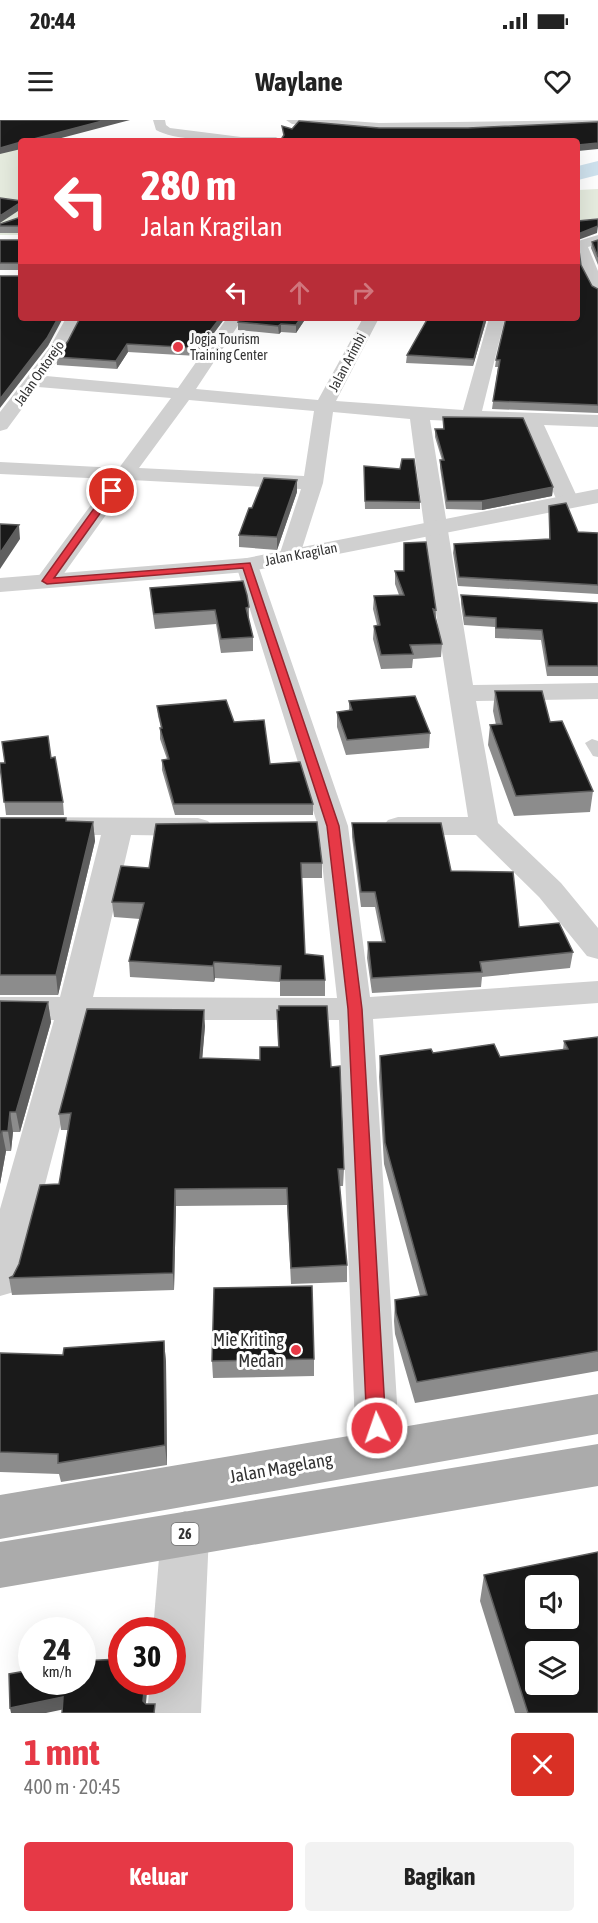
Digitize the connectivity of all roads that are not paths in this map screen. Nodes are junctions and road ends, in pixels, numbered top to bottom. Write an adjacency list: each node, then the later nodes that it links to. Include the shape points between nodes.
1 (159, 120): 7 (street, via 160,128 167,132)
2 (293, 120): 5 (street, via 338,129)
3 (551, 122): 4 (street); 6 (street)
4 (598, 122)
5 (450, 124): 6 (street)
6 (468, 127): 8 (street)
7 (219, 138)
8 (479, 138)
9 (598, 240): 10 (street)
10 (580, 245)
11 (580, 247): 13 (street)
12 (580, 287): 13 (street)
13 (598, 288)
14 (72, 321): 18 (street, Jalan Ontorejo)
15 (233, 321): 19 (street)
16 (368, 321): 20 (street, Jalan Arimbi)
17 (496, 321): 22 (street)
18 (34, 381): 19 (street); 25 (street, Jalan Ontorejo)
19 (184, 393): 20 (street); 27 (street)
20 (324, 406): 21 (street); 28 (street, Jalan Arimbi)
21 (419, 414): 22 (street); 31 (street)
22 (471, 417): 23 (street)
23 (598, 421)
24 (534, 424): 30 (street)
25 (0, 425)
26 (0, 468): 27 (street)
27 (125, 473): 28 (street); 34 (street)
28 (312, 483): 32 (street, Jalan Arimbi)
29 (598, 496): 30 (street, Jalan Kragilan)
30 (568, 501): 31 (street, Jalan Kragilan)
31 (436, 527): 32 (street, Jalan Kragilan); 37 (street, via 457,595)
32 (290, 556): 33 (street, Jalan Kragilan)
33 (247, 565): 34 (street, Jalan Kragilan); 40 (street)
34 (47, 581): 35 (street, Jalan Kragilan)
35 (0, 585)
36 (598, 691): 37 (street)
37 (462, 693): 41 (street)
38 (0, 826): 42 (street)
39 (225, 826): 42 (street)
40 (342, 826): 41 (street); 47 (street)
41 (484, 826): 43 (street, via 550,890)
42 (118, 827): 46 (street)
43 (598, 949)
44 (598, 992): 47 (street)
45 (0, 1008): 46 (street)
46 (74, 1008): 47 (street); 48 (street)
47 (355, 1009): 50 (street)
48 (0, 1280)
49 (598, 1414): 50 (main road, Jalan Magelang)
50 (378, 1451): 52 (main road, Jalan Magelang)
51 (598, 1465): 53 (main road, 26)
52 (0, 1517)
53 (185, 1534): 54 (main road, 26); 55 (street)
54 (0, 1565)
55 (174, 1713)

